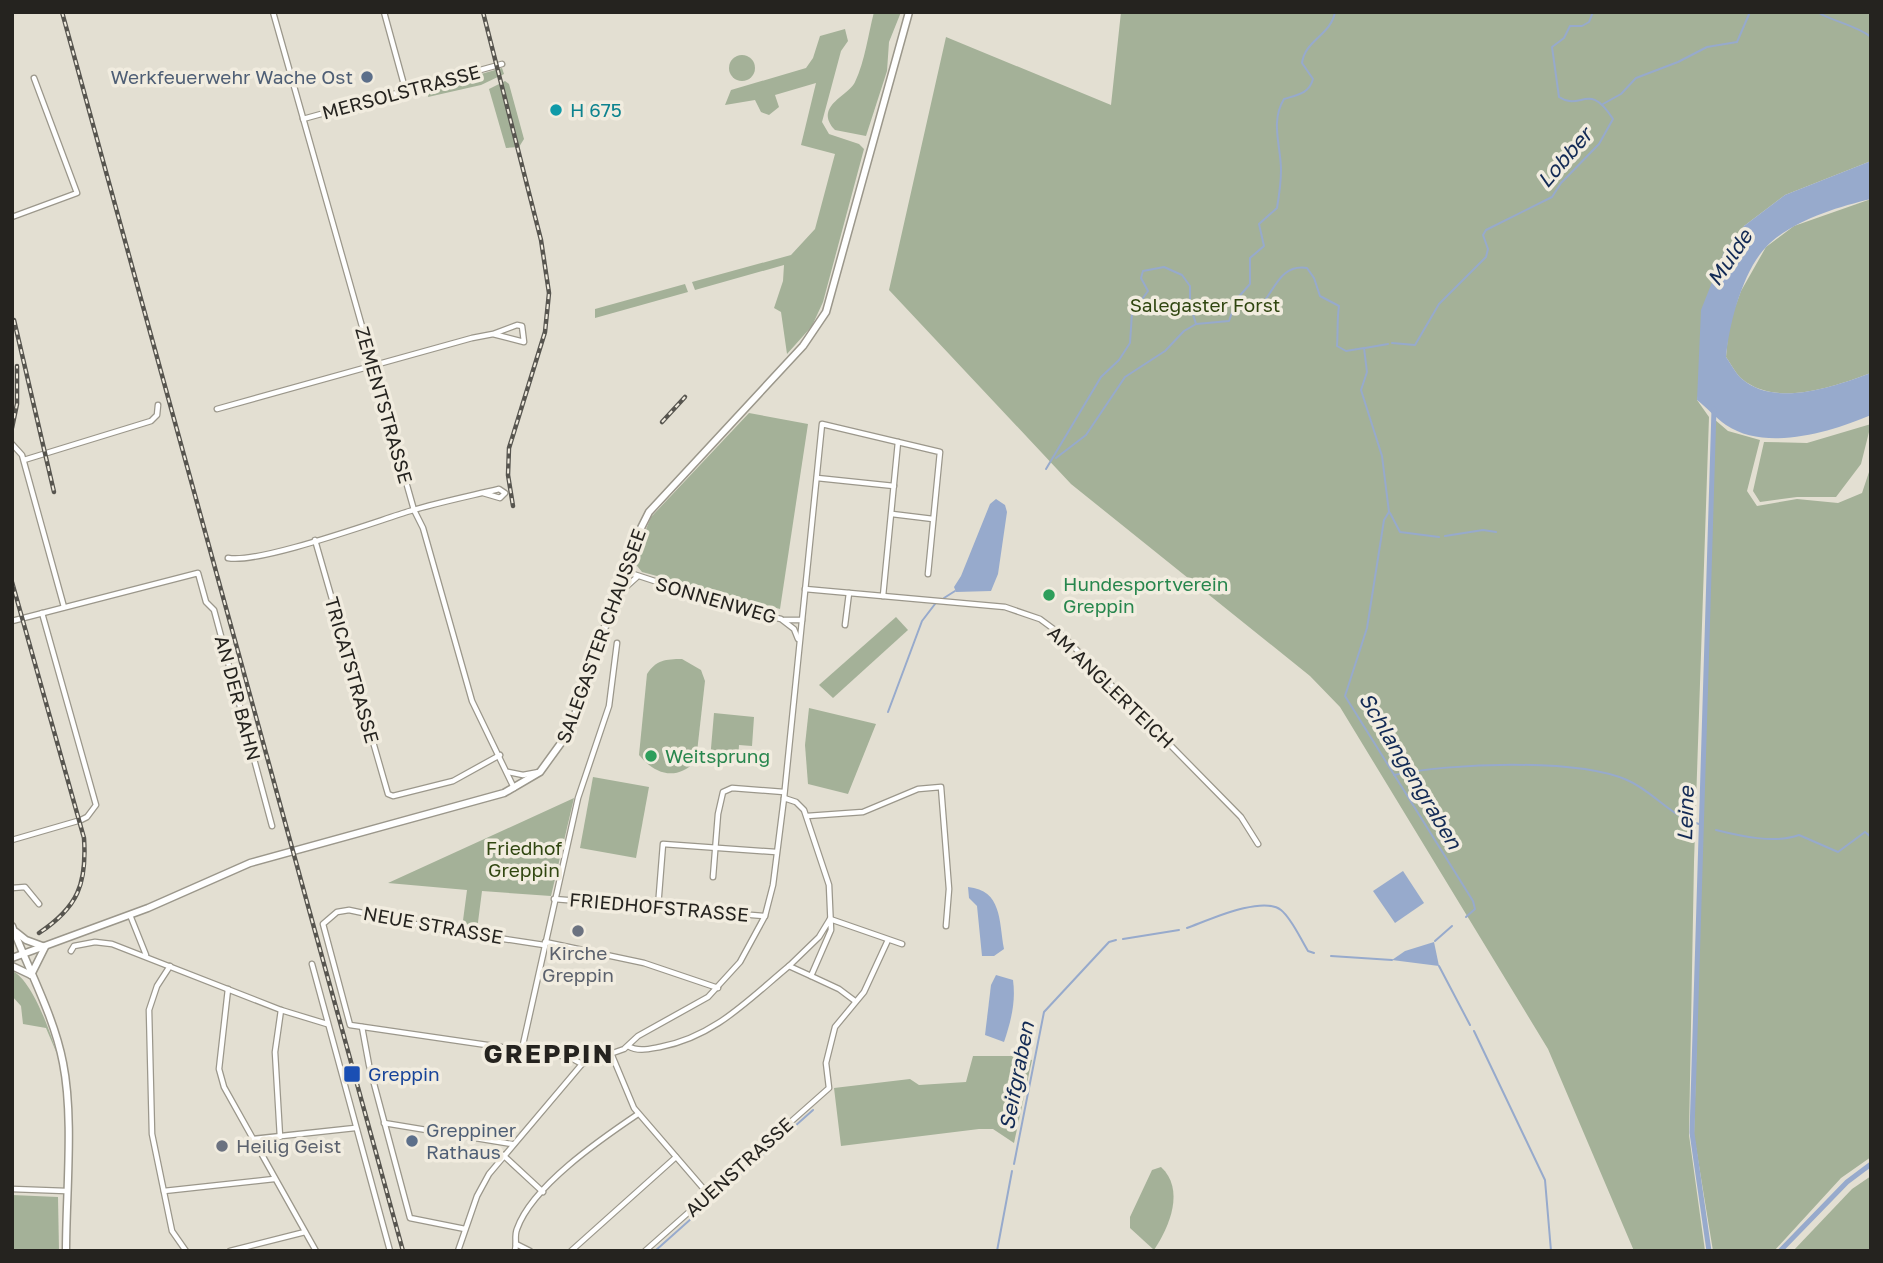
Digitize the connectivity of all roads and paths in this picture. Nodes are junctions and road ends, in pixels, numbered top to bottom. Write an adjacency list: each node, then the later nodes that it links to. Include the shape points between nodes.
1 (273, 12): 7 (street, ZEMENTSTRASSE)
2 (384, 12): 6 (street)
3 (909, 12): 24 (main road, SALEGASTER CHAUSSEE, via 830,303 811,337 649,512)
4 (501, 65): 6 (street, MERSOLSTRASSE)
5 (34, 78): 8 (street, via 77,193)
6 (407, 92): 7 (street, MERSOLSTRASSE)
7 (303, 120): 10 (street, ZEMENTSTRASSE)
8 (12, 218)
9 (493, 334): 9 (street, via 524,342 525,337 522,326 517,325); 10 (street)
10 (373, 368): 12 (street); 19 (street, ZEMENTSTRASSE)
11 (158, 405): 15 (street, via 151,421)
12 (217, 409)
13 (898, 442): 16 (street, via 822,424); 17 (street); 21 (street, via 940,452)
14 (12, 444): 15 (street)
15 (24, 460): 31 (street)
16 (817, 478): 17 (street); 27 (street)
17 (894, 486): 20 (street)
18 (483, 493): 19 (street)
19 (414, 510): 22 (street); 39 (street, ZEMENTSTRASSE, via 472,701)
20 (892, 514): 21 (street); 30 (street)
21 (933, 519): 25 (street)
22 (315, 540): 23 (street, via 241,559); 39 (street, TRICATSTRASSE, via 388,794 453,781)
23 (228, 558)
24 (624, 571): 26 (street, SONNENWEG); 29 (main road, SALEGASTER CHAUSSEE)
25 (928, 574)
26 (638, 576): 29 (street); 33 (street, SONNENWEG)
27 (805, 589): 28 (street, AM ANGLERTEICH); 34 (street)
28 (849, 593): 30 (street, AM ANGLERTEICH); 36 (street)
29 (616, 596): 41 (main road, SALEGASTER CHAUSSEE, via 569,733)
30 (883, 596): 47 (street, AM ANGLERTEICH, via 993,606 1026,613 1048,624 1241,817)
31 (64, 607): 32 (street); 45 (street, AN DER BAHN, via 198,573 206,602 214,610)
32 (42, 613): 35 (street); 46 (street, via 96,805 80,820)
33 (784, 620): 34 (street); 37 (street, SONNENWEG)
34 (802, 620): 37 (street)
35 (12, 621)
36 (845, 625)
37 (799, 640): 43 (street)
38 (617, 643): 52 (street, via 609,705 578,798)
39 (500, 755): 40 (street, ZEMENTSTRASSE)
40 (508, 772): 41 (street); 42 (street, ZEMENTSTRASSE)
41 (540, 772): 42 (main road, SALEGASTER CHAUSSEE)
42 (515, 789): 55 (main road, SALEGASTER CHAUSSEE, via 250,863)
43 (784, 795): 44 (street); 48 (street, via 726,790 721,798); 49 (street)
44 (807, 816): 57 (street, via 829,885); 58 (street, via 863,813 918,789 941,787 949,889)
45 (272, 826)
46 (12, 840)
47 (1258, 844)
48 (716, 848): 49 (street); 50 (street); 54 (street, via 663,844)
49 (777, 852): 56 (street)
50 (713, 877)
51 (12, 888): 53 (street, via 24,887)
52 (554, 899): 54 (street, FRIEDHOFSTRASSE); 61 (street)
53 (39, 904)
54 (658, 907): 56 (street, FRIEDHOFSTRASSE)
55 (130, 915): 63 (main road, SALEGASTER CHAUSSEE); 66 (street)
56 (765, 916): 74 (street, via 740,962)
57 (830, 919): 60 (street); 71 (street, via 819,937); 73 (street, via 831,930)
58 (946, 926)
59 (12, 928): 63 (main road); 65 (main road)
60 (888, 940): 62 (street); 76 (street)
61 (544, 943): 74 (street, NEUE STRASSE, via 644,963); 79 (street, NEUE STRASSE, via 438,929 349,910 337,912 323,928 350,1025); 81 (street)
62 (902, 944)
63 (45, 947): 65 (main road, SALEGASTER CHAUSSEE); 72 (main road)
64 (71, 951): 66 (street, via 74,946 103,943)
65 (23, 954): 67 (main road, SALEGASTER CHAUSSEE); 72 (main road)
66 (146, 956): 70 (street)
67 (12, 958)
68 (312, 964): 78 (street)
69 (12, 966): 72 (main road)
70 (170, 966): 75 (street); 95 (street, via 153,995 149,1017 152,1134)
71 (789, 966): 73 (street); 80 (street, via 752,1000 706,1031 666,1046)
72 (31, 975): 94 (main road, via 64,1068)
73 (811, 976): 76 (street)
74 (719, 988): 80 (street)
75 (228, 989): 77 (street); 88 (street, via 219,1069 223,1087)
76 (856, 1001): 97 (street, AUENSTRASSE, via 835,1027 826,1063 829,1088)
77 (281, 1010): 78 (street); 87 (street, via 275,1052)
78 (327, 1024): 86 (street)
79 (362, 1027): 81 (street); 85 (street)
80 (628, 1046): 82 (street)
81 (522, 1049): 83 (street, via 569,1057)
82 (611, 1053): 83 (street); 84 (street)
83 (582, 1065): 89 (street)
84 (638, 1114): 91 (street); 96 (street, via 588,1149)
85 (384, 1123): 89 (street); 98 (street, via 410,1218)
86 (355, 1128): 87 (street); 105 (street)
87 (280, 1137): 88 (street)
88 (253, 1139): 92 (street)
89 (512, 1143): 90 (street)
90 (503, 1155): 96 (street); 98 (street, via 480,1188)
91 (676, 1157): 97 (street); 109 (street)
92 (274, 1179): 95 (street); 99 (street)
93 (12, 1189): 94 (street)
94 (66, 1191): 101 (main road)
95 (164, 1191): 102 (street, via 172,1231)
96 (543, 1192): 100 (street, via 520,1222)
97 (709, 1195): 110 (street, AUENSTRASSE)
98 (465, 1229): 106 (street)
99 (306, 1233): 103 (street); 104 (street)
100 (516, 1244): 107 (street); 108 (street)
101 (66, 1251)
102 (186, 1251)
103 (230, 1251)
104 (316, 1251)
105 (390, 1251)
106 (458, 1251)
107 (515, 1251)
108 (530, 1251)
109 (570, 1251)
110 (645, 1251)

